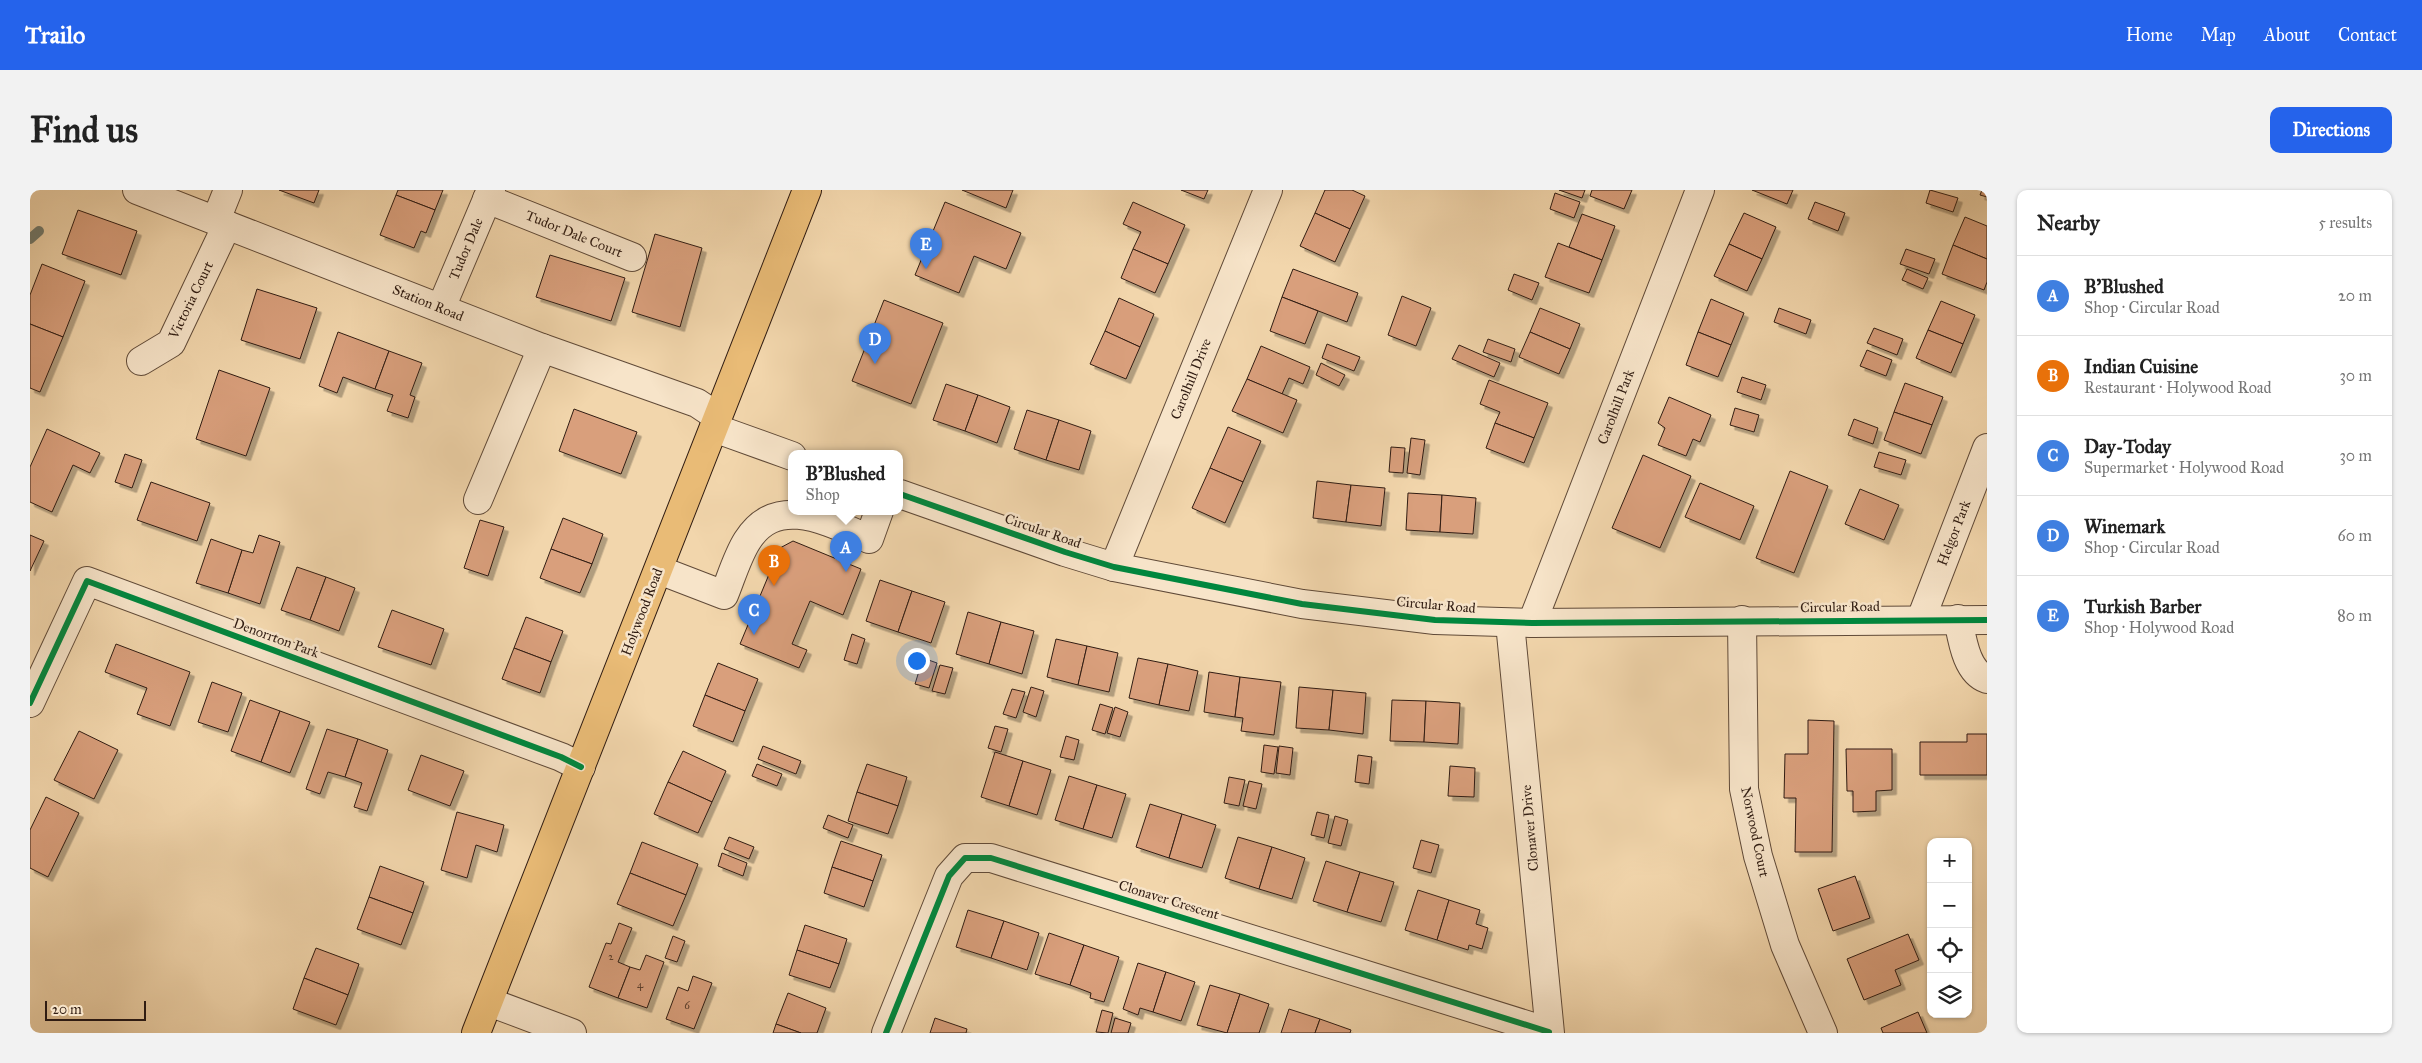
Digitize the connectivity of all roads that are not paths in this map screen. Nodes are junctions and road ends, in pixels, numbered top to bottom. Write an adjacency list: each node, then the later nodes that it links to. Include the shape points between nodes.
1 (137, 190): 7 (street, Station Road)
2 (228, 190): 7 (street, Victoria Court)
3 (807, 190): 12 (main road, Holywood Road)
4 (1268, 190): 20 (street, Carolhill Drive)
5 (1700, 190): 26 (street, Carolhill Park)
6 (489, 194): 8 (street, Tudor Dale Court); 9 (street, Tudor Dale)
7 (222, 222): 9 (street, Station Road); 11 (street, Victoria Court, via 171,344)
8 (632, 257)
9 (441, 308): 10 (street, Station Road)
10 (542, 348): 12 (street, Station Road, via 697,403); 16 (street)
11 (140, 361)
12 (716, 422): 14 (street); 21 (main road, Holywood Road)
13 (1987, 448): 22 (street, Helgor Park)
14 (788, 454)
15 (903, 495): 20 (street, Circular Road)
16 (478, 500)
17 (788, 515): 21 (street, via 764,523 754,532 724,595)
18 (806, 515): 19 (street, via 869,539)
19 (878, 515)
20 (1114, 567): 26 (street, Circular Road, via 1302,604 1435,620)
21 (659, 570): 29 (main road, Holywood Road)
22 (1920, 619): 23 (street, Circular Road); 24 (street, Circular Road)
23 (1958, 619): 25 (street, Circular Road); 27 (street, via 1971,663 1980,677)
24 (1742, 620): 26 (street, Circular Road); 35 (street, Norwood Court, via 1744,789 1758,856 1785,945)
25 (1987, 620)
26 (1521, 623): 31 (street, Clonaver Drive)
27 (1987, 679)
28 (30, 703): 29 (street, Denorrton Park, via 87,582)
29 (581, 767): 30 (main road, Holywood Road)
30 (489, 1002): 32 (main road, Holywood Road); 33 (street)
31 (1550, 1032): 34 (street, Clonaver Crescent, via 991,858 965,858 949,876)
32 (476, 1033)
33 (572, 1033)
34 (886, 1033)
35 (1823, 1033)

